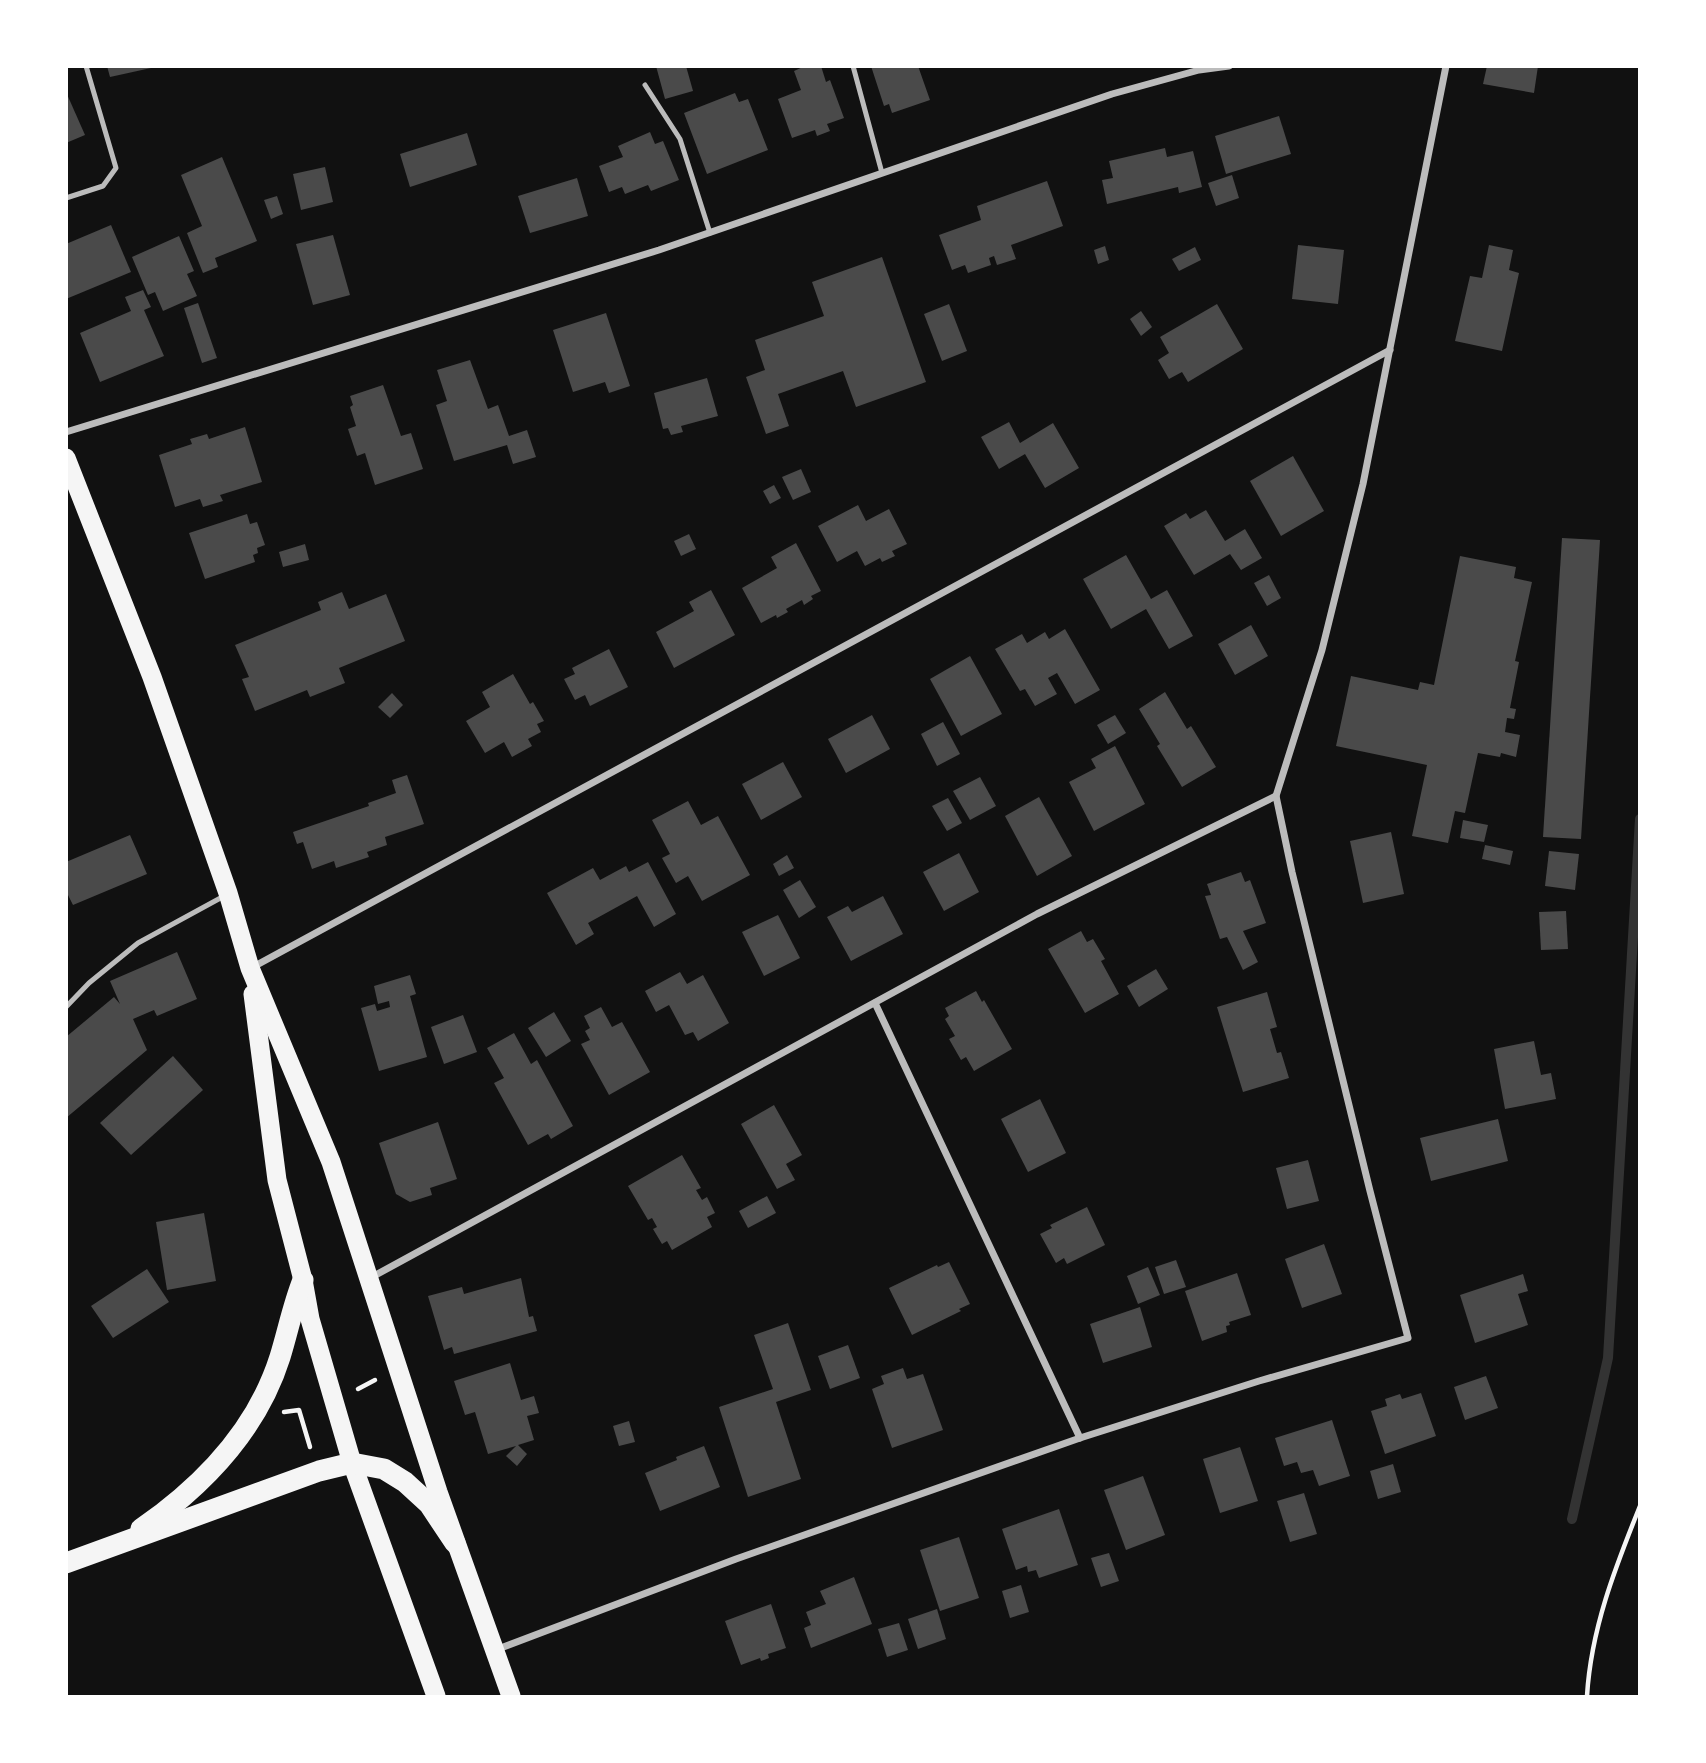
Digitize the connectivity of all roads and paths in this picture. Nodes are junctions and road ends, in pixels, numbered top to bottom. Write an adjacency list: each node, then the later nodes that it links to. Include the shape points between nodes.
1 (86, 66): 7 (lane, via 116,168 103,186)
2 (853, 66): 6 (lane)
3 (1229, 66): 6 (street, via 1112,94)
4 (1446, 66): 9 (street)
5 (645, 85): 8 (lane, via 680,139)
6 (882, 173): 8 (street)
7 (66, 198)
8 (710, 233): 10 (street)
9 (1390, 350): 12 (street, via 1322,650); 14 (street)
10 (66, 432)
11 (66, 458): 13 (highway, via 152,677)
12 (1276, 796): 15 (street, via 1037,914); 24 (street, via 1408,1338)
13 (228, 893): 14 (highway); 16 (lane, via 138,943)
14 (250, 968): 17 (highway, via 331,1162); 18 (highway, via 277,1180)
15 (875, 1003): 17 (street); 24 (street)
16 (66, 1007)
17 (370, 1279): 28 (highway)
18 (303, 1280): 26 (highway); 29 (highway, via 279,1358 260,1405 242,1433 216,1466 171,1508)
19 (382, 1377): 20 (path)
20 (354, 1391)
21 (310, 1407): 22 (path)
22 (299, 1410): 23 (path); 25 (path)
23 (278, 1412)
24 (1080, 1438): 31 (street, via 736,1559)
25 (310, 1448)
26 (352, 1462): 28 (highway, via 384,1469 405,1482 429,1504); 29 (highway); 32 (highway)
27 (1640, 1506): 34 (path, via 1606,1592)
28 (455, 1543): 31 (highway)
29 (119, 1545): 30 (highway)
30 (66, 1563)
31 (494, 1651): 33 (highway)
32 (436, 1696)
33 (511, 1696)
34 (1587, 1696)

